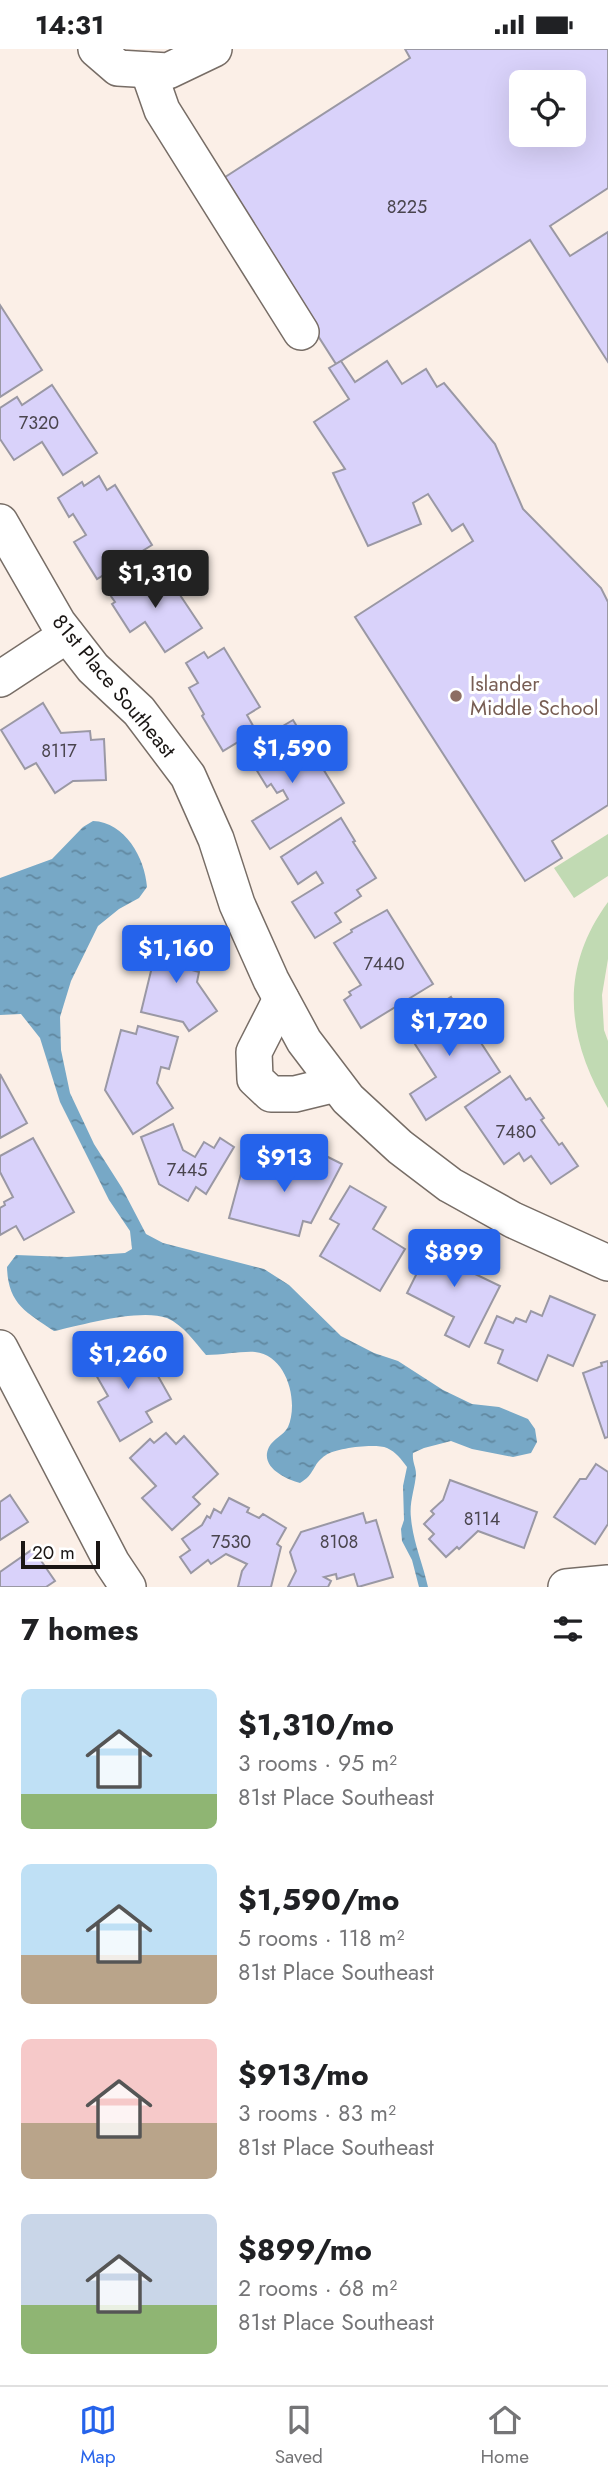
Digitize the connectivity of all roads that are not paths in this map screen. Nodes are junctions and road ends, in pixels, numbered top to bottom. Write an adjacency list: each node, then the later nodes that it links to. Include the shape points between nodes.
1 (96, 49): 3 (street, via 118,68)
2 (214, 50): 3 (street, via 168,71)
3 (148, 70): 4 (street, via 162,110)
4 (302, 332)
5 (0, 522): 6 (street, 81st Place Southeast)
6 (67, 635): 7 (street); 8 (street, 81st Place Southeast, via 93,668 139,711 188,776 216,839 237,904)
7 (0, 679)
8 (282, 999): 9 (street, 81st Place Southeast, via 304,1041); 9 (street, via 254,1052 255,1079 271,1094 295,1094)
9 (336, 1084): 10 (street, 81st Place Southeast, via 400,1147 450,1185)
10 (608, 1263)
11 (0, 1349): 13 (street)
12 (608, 1583): 14 (street)
13 (128, 1587)
14 (566, 1587)

